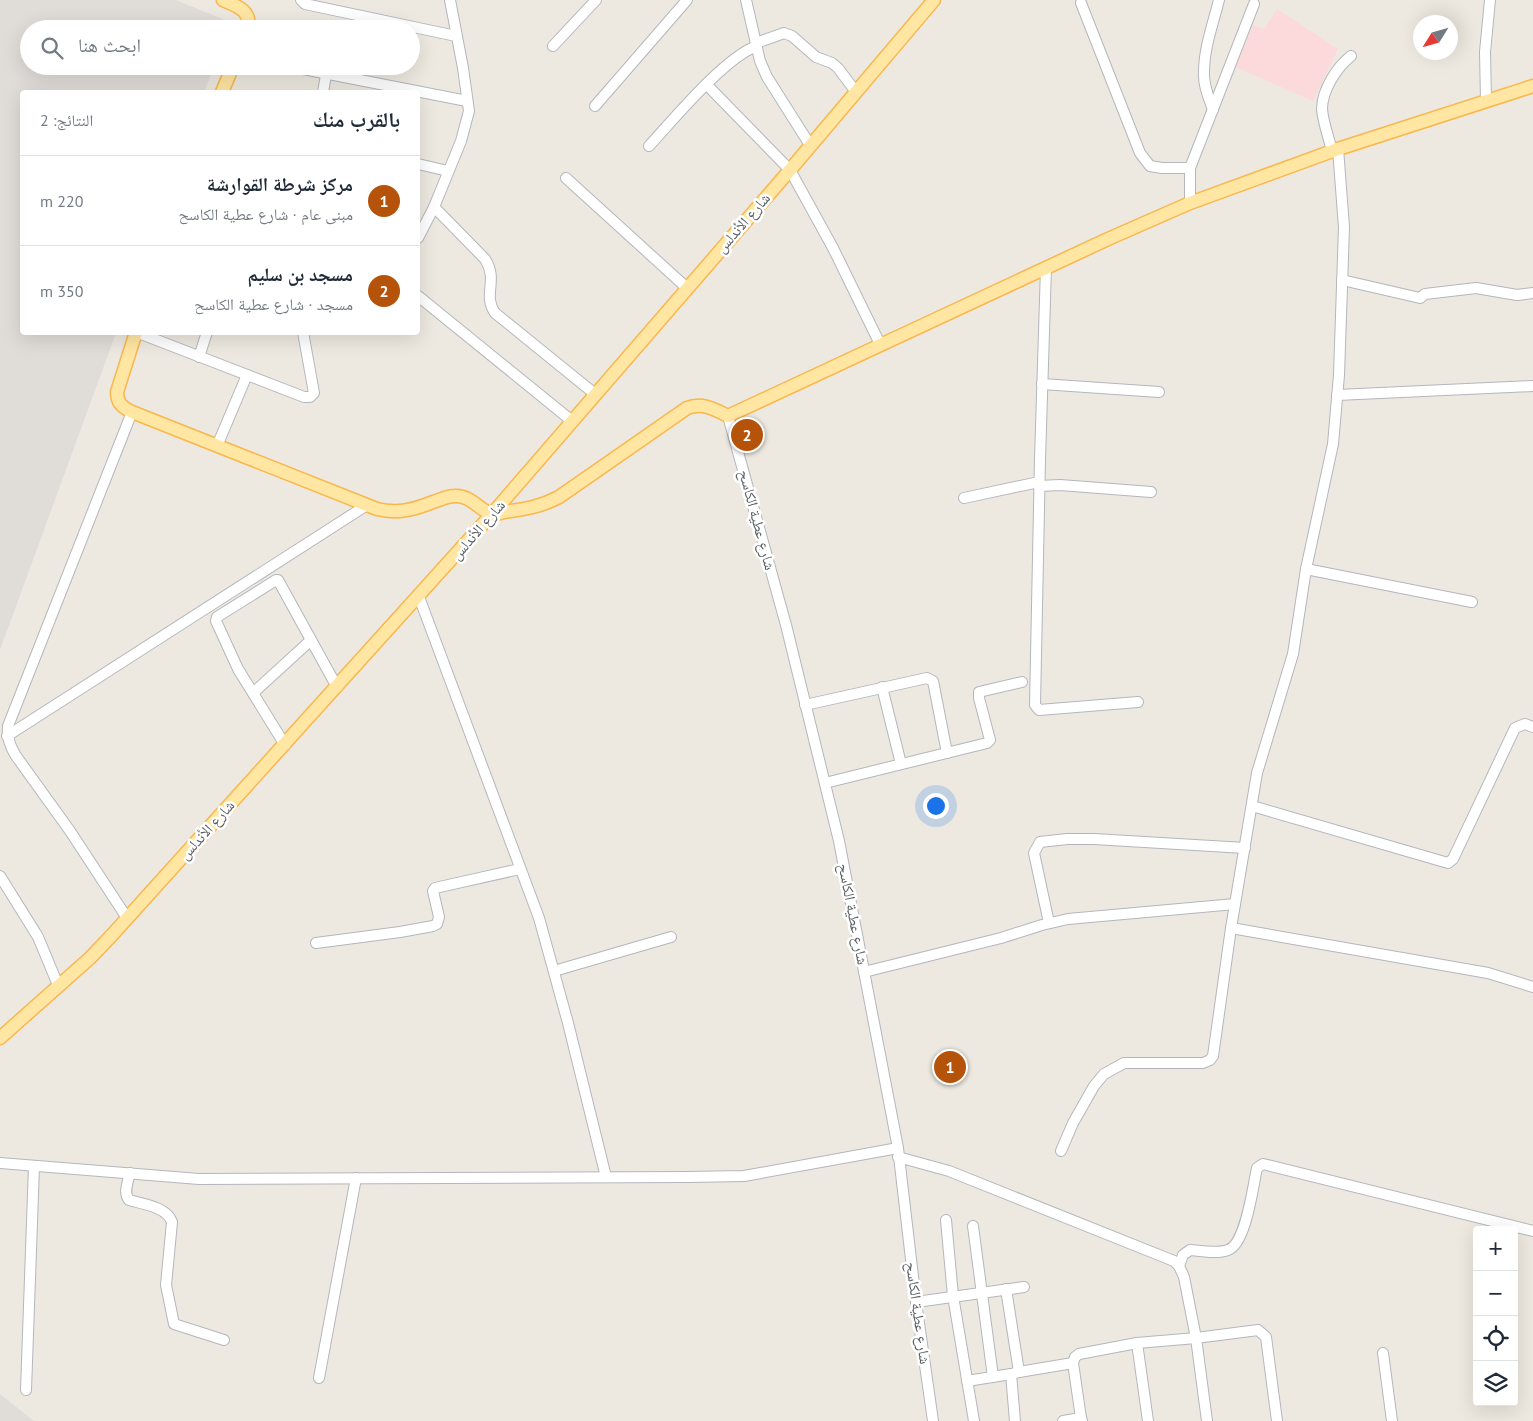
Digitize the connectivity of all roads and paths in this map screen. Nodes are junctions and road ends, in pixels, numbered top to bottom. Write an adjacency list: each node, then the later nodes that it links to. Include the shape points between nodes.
1 (223, 0): 12 (main road, via 245,11)
2 (301, 0): 13 (street, via 305,4)
3 (450, 0): 15 (street)
4 (596, 0): 17 (street)
5 (687, 0): 30 (street)
6 (746, 0): 16 (street)
7 (934, 0): 27 (main road, شارع الأندلس)
8 (1219, 0): 31 (street, via 1204,73)
9 (1490, 0): 29 (street, via 1485,52)
10 (1082, 3): 36 (street, via 1140,153 1150,166)
11 (1254, 4): 31 (street)
12 (248, 20)
13 (380, 20)
14 (420, 28): 15 (street)
15 (456, 36): 28 (street)
16 (756, 44): 21 (street, via 740,53); 27 (street, via 784,33 792,36 816,57 838,68); 32 (street, via 767,77)
17 (553, 46)
18 (1351, 56): 34 (street, via 1336,71 1323,100 1322,112)
19 (229, 75): 23 (main road)
20 (326, 75): 24 (street); 25 (street)
21 (707, 84): 33 (street); 37 (street)
22 (1533, 86): 29 (main road)
23 (223, 90)
24 (323, 90)
25 (407, 90)
26 (420, 92): 28 (street)
27 (856, 92): 32 (main road, شارع الأندلس)
28 (467, 101): 38 (street, via 467,123)
29 (1486, 101): 34 (main road)
30 (595, 106)
31 (1213, 110): 36 (street)
32 (810, 145): 37 (main road, شارع الأندلس)
33 (649, 146)
34 (1335, 150): 40 (main road); 44 (street, via 1344,227)
35 (420, 164): 38 (street)
36 (1190, 168): 40 (street)
37 (790, 170): 45 (main road, شارع الأندلس); 52 (street)
38 (448, 171): 41 (street)
39 (566, 178): 45 (street)
40 (1190, 203): 43 (main road)
41 (434, 207): 42 (street); 58 (street, via 490,267 490,306 495,313)
42 (420, 234)
43 (1046, 268): 52 (main road); 55 (street)
44 (1342, 280): 46 (street, via 1420,298 1425,294 1476,288 1517,295); 59 (street)
45 (687, 288): 58 (main road, شارع الأندلس)
46 (1533, 293)
47 (420, 298): 62 (street)
48 (135, 335): 60 (main road, via 117,392 118,402)
49 (144, 335): 53 (street)
50 (206, 335): 53 (street)
51 (304, 335): 54 (street, via 314,392 310,397 304,398)
52 (880, 344): 61 (main road)
53 (199, 357): 54 (street)
54 (247, 375): 63 (street)
55 (1042, 384): 57 (street); 64 (street)
56 (1533, 386): 59 (street)
57 (1159, 392)
58 (595, 394): 62 (main road, شارع الأندلس)
59 (1337, 396): 69 (street, via 1333,444)
60 (132, 412): 63 (main road); 80 (street, via 8,726)
61 (728, 416): 68 (main road, via 702,405 687,408 554,499 537,507); 78 (street, شارع عطية الكاسح)
62 (572, 421): 68 (main road, شارع الأندلس)
63 (217, 446): 67 (main road)
64 (1039, 484): 65 (street); 66 (street); 77 (street, via 1035,705 1039,710)
65 (1151, 492)
66 (964, 498)
67 (367, 505): 68 (main road, via 388,512 401,512 457,496); 80 (street)
68 (492, 514): 70 (main road, شارع الأندلس)
69 (1306, 569): 71 (street); 85 (street, via 1293,654 1257,773)
70 (419, 597): 74 (main road, شارع الأندلس); 87 (street)
71 (1472, 602)
72 (310, 641): 74 (street); 76 (street); 76 (street, via 277,579 217,617 238,669)
73 (1022, 682): 82 (street, via 979,692 990,740)
74 (336, 687): 81 (main road, شارع الأندلس)
75 (882, 687): 78 (street); 82 (street, via 927,678 933,681); 83 (street)
76 (253, 693): 81 (street)
77 (1138, 702)
78 (805, 705): 84 (street, شارع عطية الكاسح)
79 (1533, 728): 85 (street, via 1525,724 1515,728 1453,859 1448,863)
80 (7, 736): 90 (street, via 16,756)
81 (285, 745): 90 (main road, شارع الأندلس)
82 (947, 753): 83 (street)
83 (901, 764): 84 (street)
84 (825, 784): 96 (street, شارع عطية الكاسح)
85 (1252, 806): 86 (street)
86 (1245, 848): 89 (street); 91 (street, via 1094,839 1040,842 1034,853)
87 (520, 869): 94 (street, via 435,888 439,917 434,926); 95 (street)
88 (0, 876): 97 (street, via 38,937)
89 (1235, 904): 91 (street); 92 (street)
90 (127, 918): 97 (main road, شارع الأندلس, via 90,958)
91 (1049, 923): 96 (street)
92 (1231, 928): 98 (street, via 1488,973); 100 (street, via 1210,1060 1124,1063 1104,1074 1094,1086)
93 (671, 937): 95 (street)
94 (316, 943)
95 (554, 971): 105 (street)
96 (864, 972): 101 (street, شارع عطية الكاسح)
97 (58, 985): 99 (main road, شارع الأندلس)
98 (1533, 987)
99 (0, 1038)
100 (1060, 1151)
101 (898, 1153): 105 (street, via 744,1176); 110 (street, via 1174,1261); 115 (street, شارع عطية الكاسح)
102 (0, 1163): 103 (street)
103 (34, 1166): 104 (street); 125 (street)
104 (130, 1174): 106 (street, via 199,1179); 117 (street, via 126,1198 168,1214 172,1222 166,1285 174,1324)
105 (606, 1177): 106 (street)
106 (356, 1178): 123 (street)
107 (946, 1220): 114 (street)
108 (974, 1226): 113 (street)
109 (1533, 1231): 110 (street, via 1263,1164 1257,1168 1246,1219 1234,1247 1220,1252 1190,1250 1183,1255)
110 (1179, 1266): 116 (street)
111 (1024, 1287): 112 (street)
112 (1006, 1289): 113 (street); 121 (street)
113 (982, 1293): 114 (street); 122 (street)
114 (953, 1296): 115 (street); 124 (street)
115 (916, 1302): 127 (street, شارع عطية الكاسح)
116 (1196, 1338): 118 (street); 132 (street); 133 (street, via 1262,1332 1266,1337)
117 (224, 1340)
118 (1137, 1343): 120 (street, via 1079,1354); 131 (street)
119 (1383, 1353): 134 (street)
120 (1073, 1363): 121 (street); 126 (street)
121 (1015, 1373): 122 (street); 129 (street)
122 (993, 1377): 124 (street)
123 (319, 1378)
124 (967, 1380): 128 (street)
125 (26, 1390)
126 (1081, 1419): 130 (street)
127 (933, 1421)
128 (974, 1421)
129 (1015, 1421)
130 (1063, 1421)
131 (1148, 1421)
132 (1207, 1421)
133 (1277, 1421)
134 (1392, 1421)

